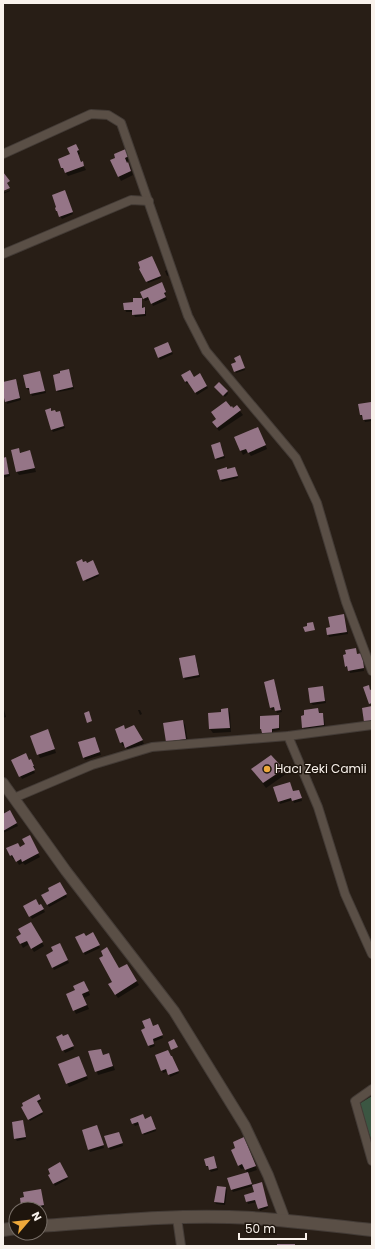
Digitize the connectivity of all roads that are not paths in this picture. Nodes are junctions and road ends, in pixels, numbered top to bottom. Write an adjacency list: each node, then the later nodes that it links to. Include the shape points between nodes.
1 (3, 154): 2 (street, via 91,114 108,115 121,123)
2 (149, 202): 3 (street, via 131,200); 4 (street, via 188,316 206,351 296,458 317,503 346,602)
3 (3, 254)
4 (372, 671)
5 (372, 725): 6 (street)
6 (288, 736): 8 (street, via 152,747 92,765); 9 (street, via 318,807 345,894)
7 (3, 783): 8 (street)
8 (14, 798): 13 (street, via 66,871 174,1011 245,1126)
9 (372, 954)
10 (372, 1089): 11 (street, via 355,1101)
11 (372, 1161)
12 (177, 1218): 13 (main road); 14 (main road); 16 (street)
13 (285, 1220): 15 (main road)
14 (48, 1226)
15 (372, 1230)
16 (182, 1246)

